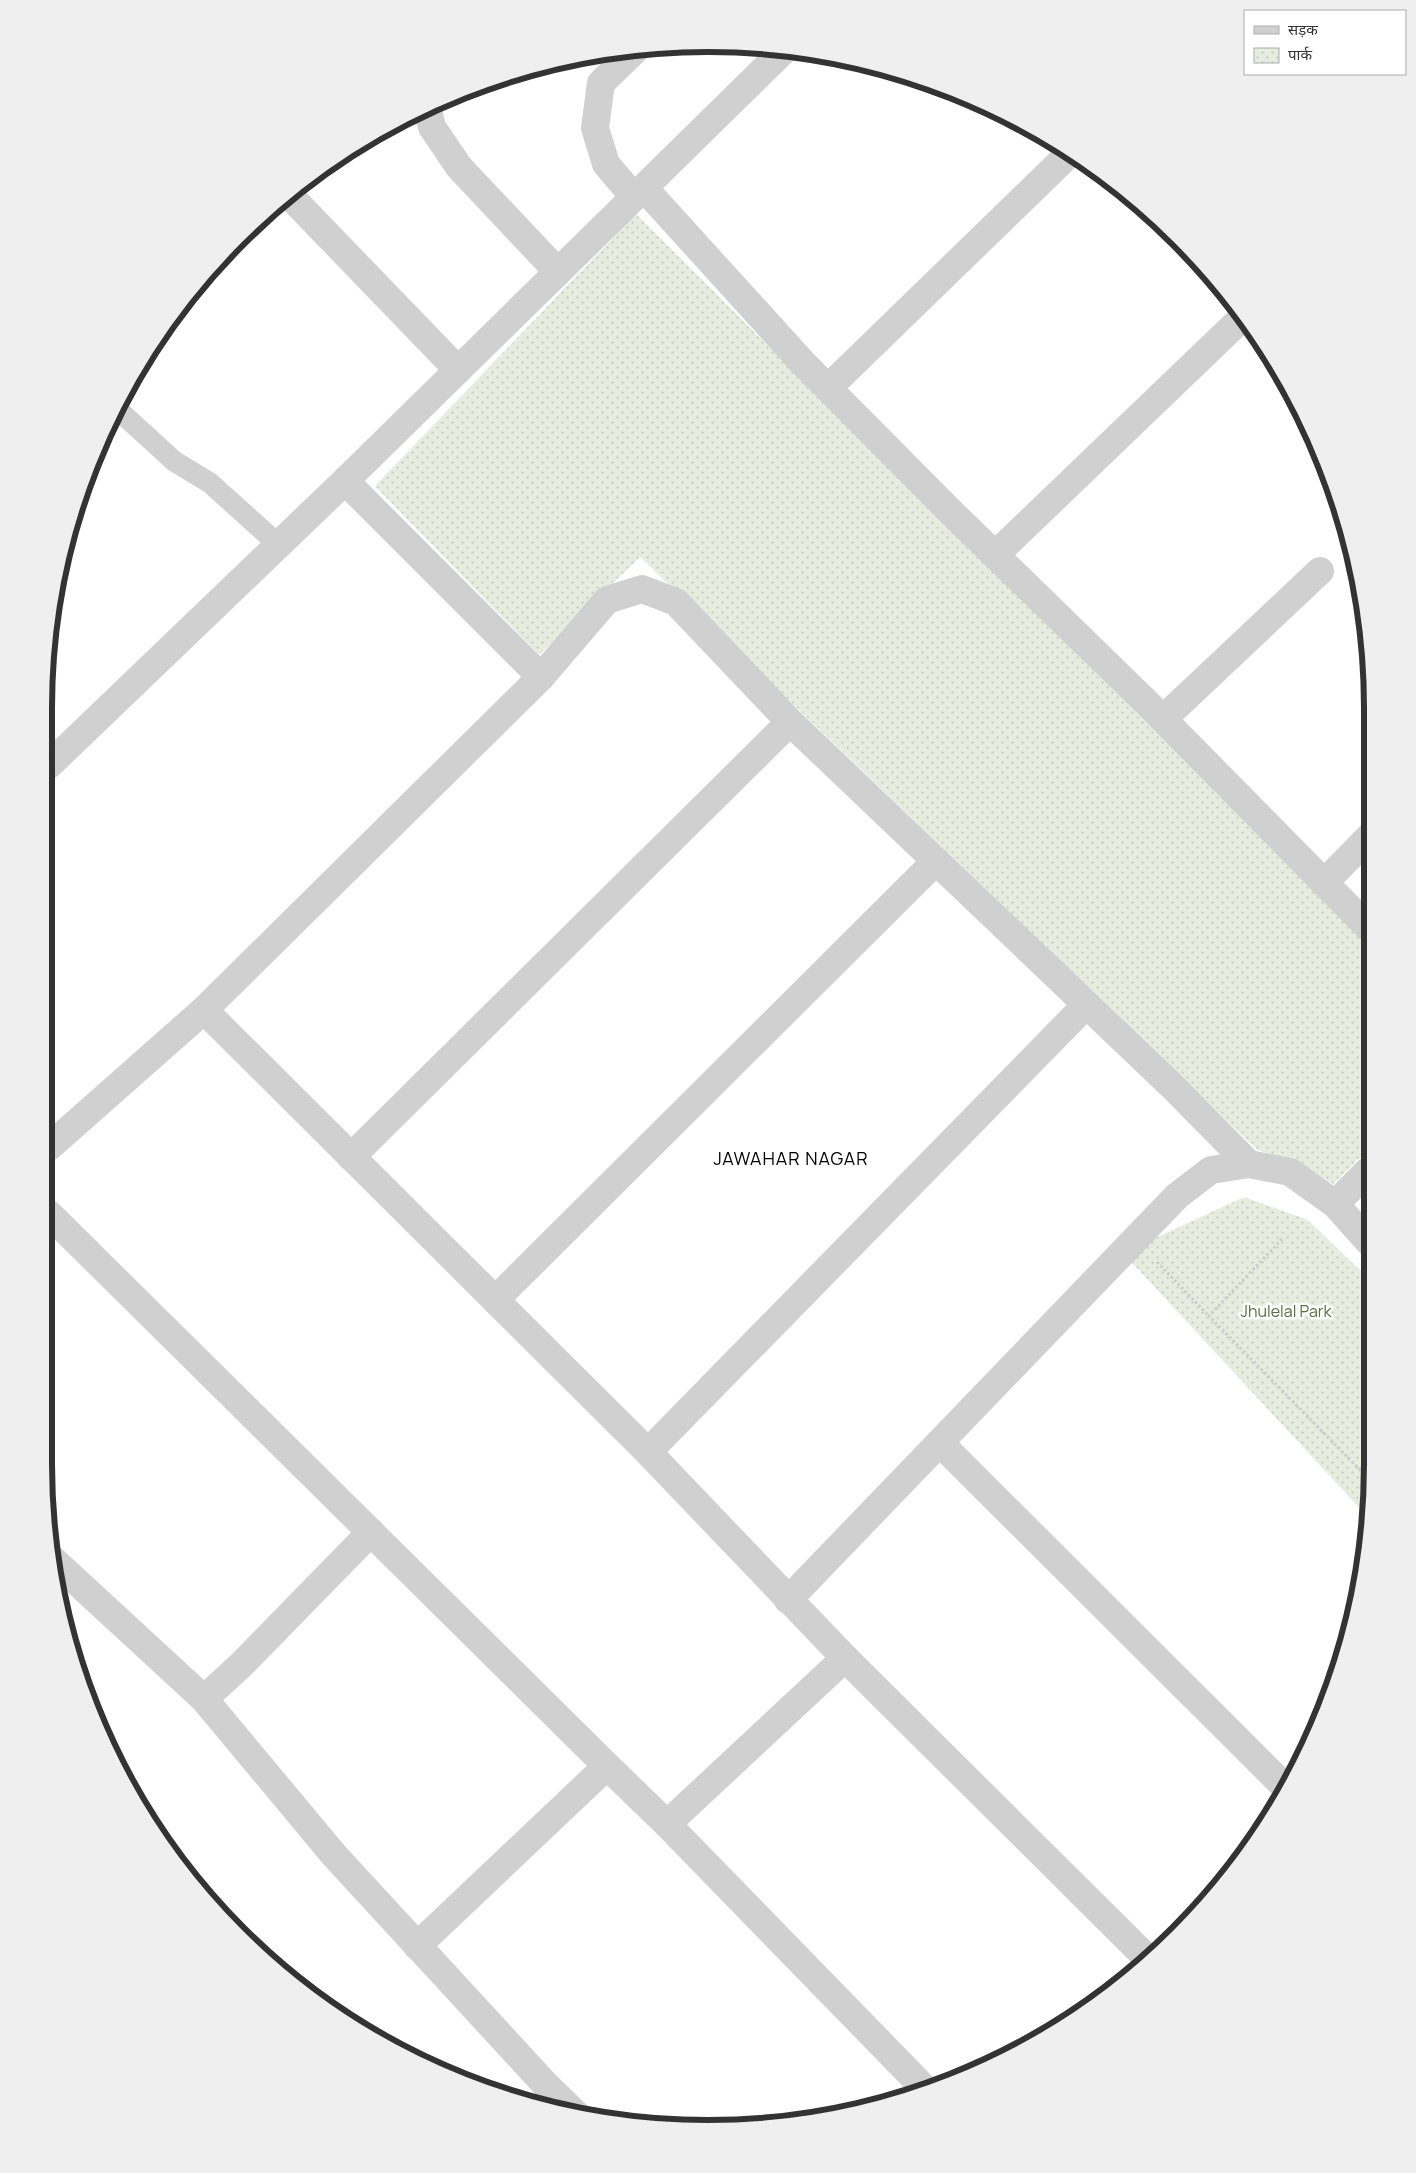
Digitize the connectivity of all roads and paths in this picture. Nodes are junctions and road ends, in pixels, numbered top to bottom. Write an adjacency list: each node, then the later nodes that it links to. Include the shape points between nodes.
1 (777, 56): 5 (street)
2 (627, 58): 5 (street, via 601,83 596,128 606,164)
3 (429, 115): 7 (street, via 432,128 460,167)
4 (1065, 158): 10 (street)
5 (639, 192): 7 (street); 10 (street)
6 (294, 200): 9 (street)
7 (558, 272): 9 (street)
8 (1237, 322): 14 (street)
9 (458, 370): 12 (street)
10 (828, 388): 14 (street)
11 (122, 414): 13 (lane, via 174,462 210,483)
12 (345, 481): 13 (street); 16 (street)
13 (279, 545): 19 (street)
14 (995, 555): 17 (street)
15 (1320, 571): 17 (street)
16 (541, 677): 18 (street, via 607,600 642,589 676,602); 25 (street)
17 (1164, 719): 22 (street)
18 (790, 722): 21 (street); 27 (street)
19 (52, 764)
20 (1364, 842): 22 (street)
21 (936, 861): 24 (street); 35 (street)
22 (1324, 884): 23 (street)
23 (1364, 923)
24 (1086, 1005): 28 (street); 38 (street)
25 (204, 1010): 26 (street); 27 (street)
26 (52, 1145)
27 (351, 1157): 35 (street)
28 (1249, 1164): 30 (street, via 1290,1172); 34 (street, via 1212,1170 1177,1196)
29 (1364, 1175): 30 (street)
30 (1335, 1204): 32 (street)
31 (52, 1216): 40 (street)
32 (1364, 1237)
33 (1282, 1239): 36 (path)
34 (1135, 1240): 36 (path); 37 (street)
35 (495, 1300): 38 (street)
36 (1209, 1316): 39 (path)
37 (940, 1443): 42 (street); 46 (street)
38 (648, 1452): 42 (street)
39 (1364, 1474)
40 (371, 1532): 44 (street); 45 (street)
41 (61, 1567): 44 (street)
42 (788, 1600): 43 (street)
43 (845, 1658): 47 (street); 49 (street)
44 (204, 1699): 48 (street, via 334,1855)
45 (607, 1766): 47 (street); 48 (street)
46 (1281, 1783)
47 (668, 1824): 50 (street)
48 (417, 1946): 51 (street)
49 (1144, 1955)
50 (921, 2085)
51 (566, 2105)

